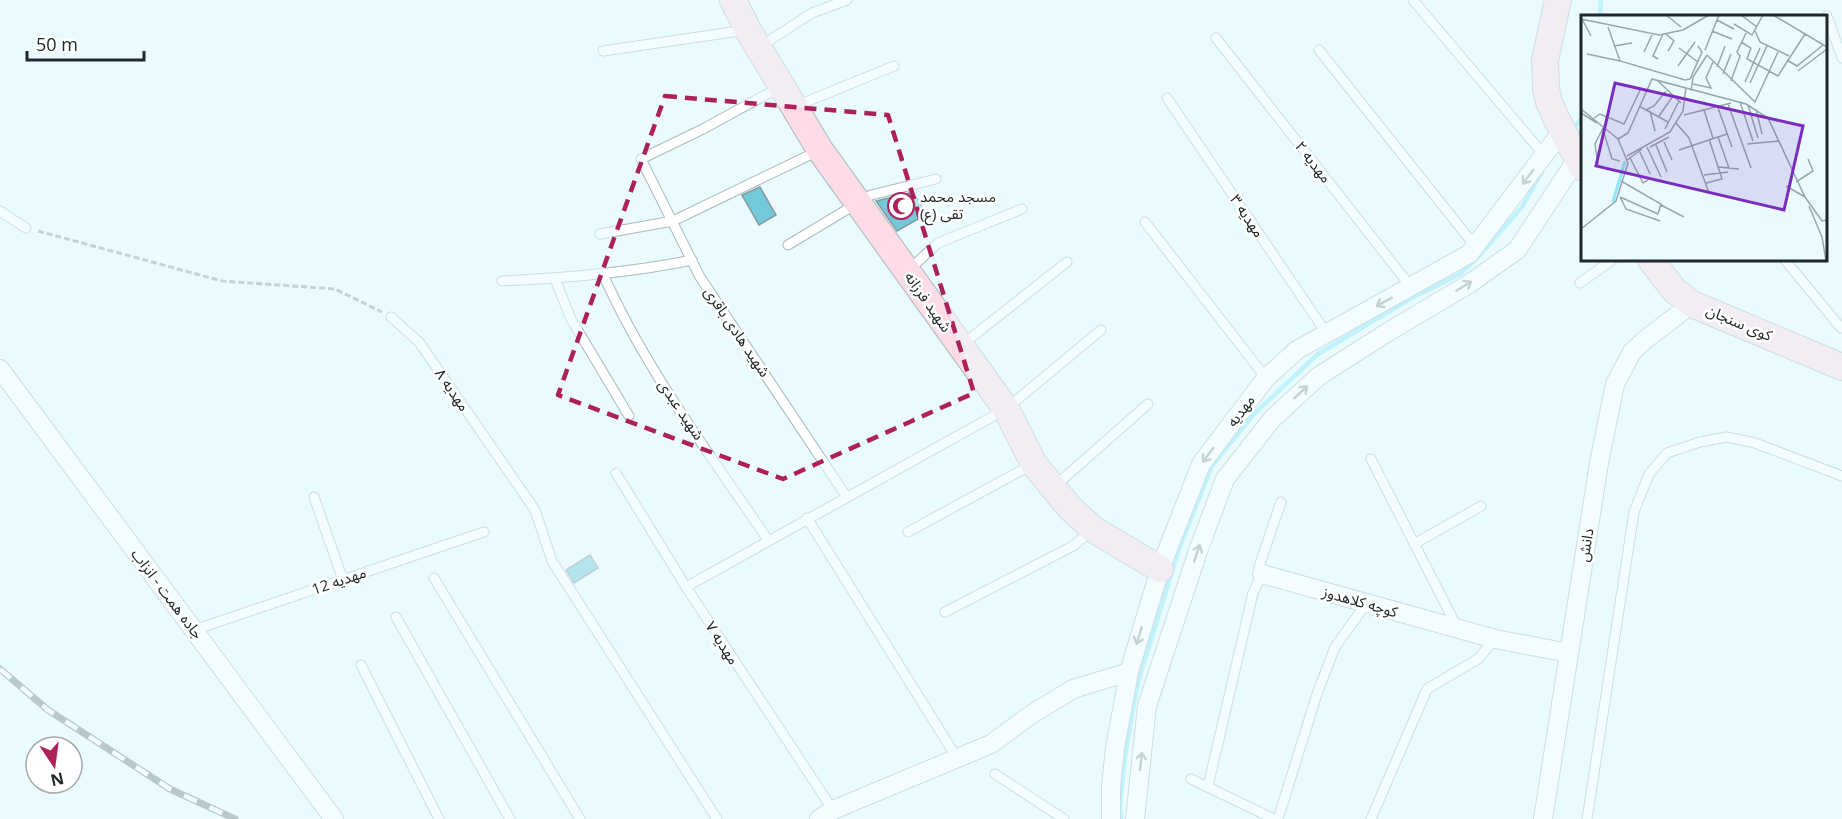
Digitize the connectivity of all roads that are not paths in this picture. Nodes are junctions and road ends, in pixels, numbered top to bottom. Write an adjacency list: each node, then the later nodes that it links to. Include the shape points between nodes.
1 (733, 0): 6 (street, شهید فرزانه)
2 (847, 0): 6 (lane)
3 (1413, 0): 16 (lane)
4 (1558, 0): 14 (street, via 1545,60 1546,89)
5 (1827, 16): 10 (lane)
6 (754, 38): 9 (lane); 12 (street, شهید فرزانه)
7 (1215, 38): 37 (lane, مهدیه ۲)
8 (1319, 50): 26 (lane)
9 (603, 51)
10 (1842, 58)
11 (894, 66): 12 (lane)
12 (788, 96): 15 (street, شهید فرزانه); 21 (lane, شهید هادی باقری, via 703,129 641,159)
13 (1167, 98): 42 (lane, مهدیه ۳)
14 (1571, 146): 16 (street, مهدیه); 69 (street, one-way to 14, via 1225,479 1273,418 1319,376 1517,250)
15 (820, 150): 18 (street, شهید فرزانه); 21 (lane)
16 (1544, 155): 26 (street, مهدیه, one-way to 26)
17 (936, 180): 18 (lane, via 871,195)
18 (858, 204): 25 (lane); 32 (street, شهید فرزانه)
19 (1022, 209): 32 (lane, via 938,243)
20 (0, 211): 23 (lane)
21 (673, 221): 24 (lane); 27 (lane, شهید هادی باقری)
22 (1145, 222): 46 (lane)
23 (27, 228)
24 (600, 234)
25 (788, 245)
26 (1475, 246): 37 (street, مهدیه, via 1469,254)
27 (692, 260): 33 (lane); 55 (lane, شهید هادی باقری)
28 (1611, 261): 36 (lane)
29 (1652, 261): 38 (street, کوی سنجان, via 1674,290)
30 (1786, 261): 40 (lane)
31 (1067, 262): 43 (lane)
32 (907, 272): 43 (street, شهید فرزانه)
33 (603, 274): 34 (lane); 63 (lane, شهید عبدی, via 618,308 663,384)
34 (555, 279): 35 (lane); 49 (lane, via 571,319)
35 (502, 281)
36 (1580, 283)
37 (1411, 287): 42 (street, مهدیه, one-way to 42)
38 (1692, 304): 44 (street, کوی سنجان); 77 (street, دانش, via 1632,352 1615,384)
39 (391, 317): 89 (lane, مهدیه ۸, via 419,342 535,510 552,561)
40 (1842, 328)
41 (1101, 330): 48 (lane)
42 (1327, 334): 46 (street, مهدیه, via 1297,350)
43 (959, 347): 48 (street, شهید فرزانه)
44 (1842, 367)
45 (0, 369): 75 (street, جاده همت - انزاب)
46 (1266, 378): 65 (street, مهدیه, one-way to 65, via 1201,464)
47 (1148, 404): 54 (lane)
48 (1006, 409): 51 (street, شهید فرزانه); 55 (lane)
49 (629, 416)
50 (1371, 459): 64 (lane)
51 (1034, 464): 54 (street, شهید فرزانه); 62 (lane)
52 (616, 473): 70 (lane, مهدیه ۷)
53 (1842, 476): 96 (lane, via 1755,442 1727,436 1667,453 1649,474 1634,512)
54 (1053, 488): 60 (street, شهید فرزانه)
55 (846, 496): 59 (lane)
56 (314, 498): 68 (lane)
57 (1281, 502): 66 (lane, via 1259,567)
58 (1481, 506): 64 (lane)
59 (807, 518): 63 (lane); 80 (lane)
60 (1093, 529): 65 (street, شهید فرزانه); 72 (lane, via 1073,546)
61 (484, 532): 68 (lane, مهدیه 12)
62 (909, 532)
63 (768, 540): 70 (lane)
64 (1414, 544): 74 (lane)
65 (1160, 569): 69 (street); 79 (street, مهدیه, one-way to 79)
66 (1262, 574): 71 (street, کوچه کلاهدوز); 83 (lane, via 1253,593)
67 (434, 578): 88 (lane)
68 (343, 580): 75 (lane, مهدیه 12)
69 (1188, 580): 92 (street, one-way to 69, via 1147,706)
70 (686, 587): 84 (lane, مهدیه ۷)
71 (1366, 604): 74 (street, کوچه کلاهدوز); 93 (lane, via 1335,647)
72 (945, 612)
73 (396, 617): 87 (lane)
74 (1458, 629): 76 (street, کوچه کلاهدوز)
75 (194, 630): 85 (street, جاده همت - انزاب)
76 (1495, 639): 77 (street, کوچه کلاهدوز); 94 (lane, via 1478,659 1426,689)
77 (1569, 652): 95 (street, دانش)
78 (361, 665): 86 (lane)
79 (1129, 672): 80 (street, via 1072,689 991,744); 91 (street, مهدیه, via 1115,748)
80 (957, 758): 84 (street)
81 (994, 774): 90 (lane)
82 (1191, 779): 83 (lane)
83 (1208, 786): 93 (lane)
84 (826, 814)
85 (334, 819)
86 (439, 819)
87 (510, 819)
88 (580, 819)
89 (717, 819)
90 (1064, 819)
91 (1111, 819)
92 (1135, 819)
93 (1276, 819)
94 (1371, 819)
95 (1543, 819)
96 (1587, 819)

